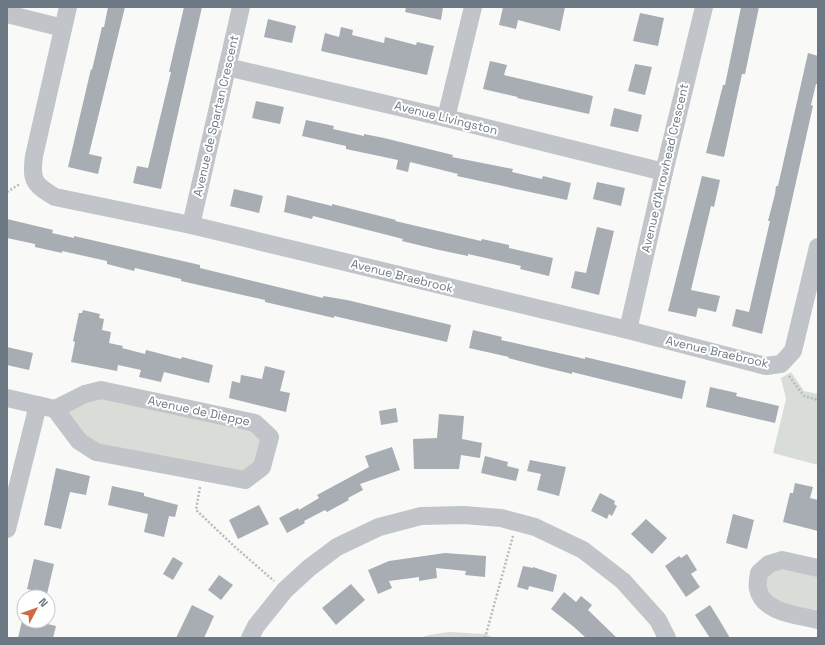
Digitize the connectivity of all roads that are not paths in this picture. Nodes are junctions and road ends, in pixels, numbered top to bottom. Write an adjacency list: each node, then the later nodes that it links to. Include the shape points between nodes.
1 (68, 7): 6 (street)
2 (241, 7): 7 (street, Avenue de Spartan Crescent)
3 (473, 7): 8 (street)
4 (704, 7): 9 (street, Avenue d'Arrowhead Crescent)
5 (7, 14): 6 (street)
6 (63, 28): 10 (street, Avenue Braebrook, via 27,178 55,197)
7 (227, 67): 8 (street, Avenue Livingston); 10 (street, Avenue de Spartan Crescent)
8 (446, 118): 9 (street, Avenue Livingston)
9 (664, 172): 12 (street, Avenue d'Arrowhead Crescent)
10 (191, 224): 12 (street, Avenue Braebrook)
11 (818, 247): 12 (street, Avenue Braebrook, via 793,351 784,369)
12 (628, 330)
13 (7, 398): 14 (street)
14 (47, 407): 14 (street, Avenue de Dieppe, via 79,441 96,452 245,480 262,467 270,437 255,423 101,390); 15 (street)
15 (7, 529)
16 (818, 568): 17 (street, via 782,560 769,564 759,573 757,588 762,600 771,608)
17 (818, 620)
18 (250, 638): 19 (street, via 256,626 285,590 337,547 380,527 421,516 464,515 500,518 535,527 583,550 623,581 658,620)
19 (667, 638)

